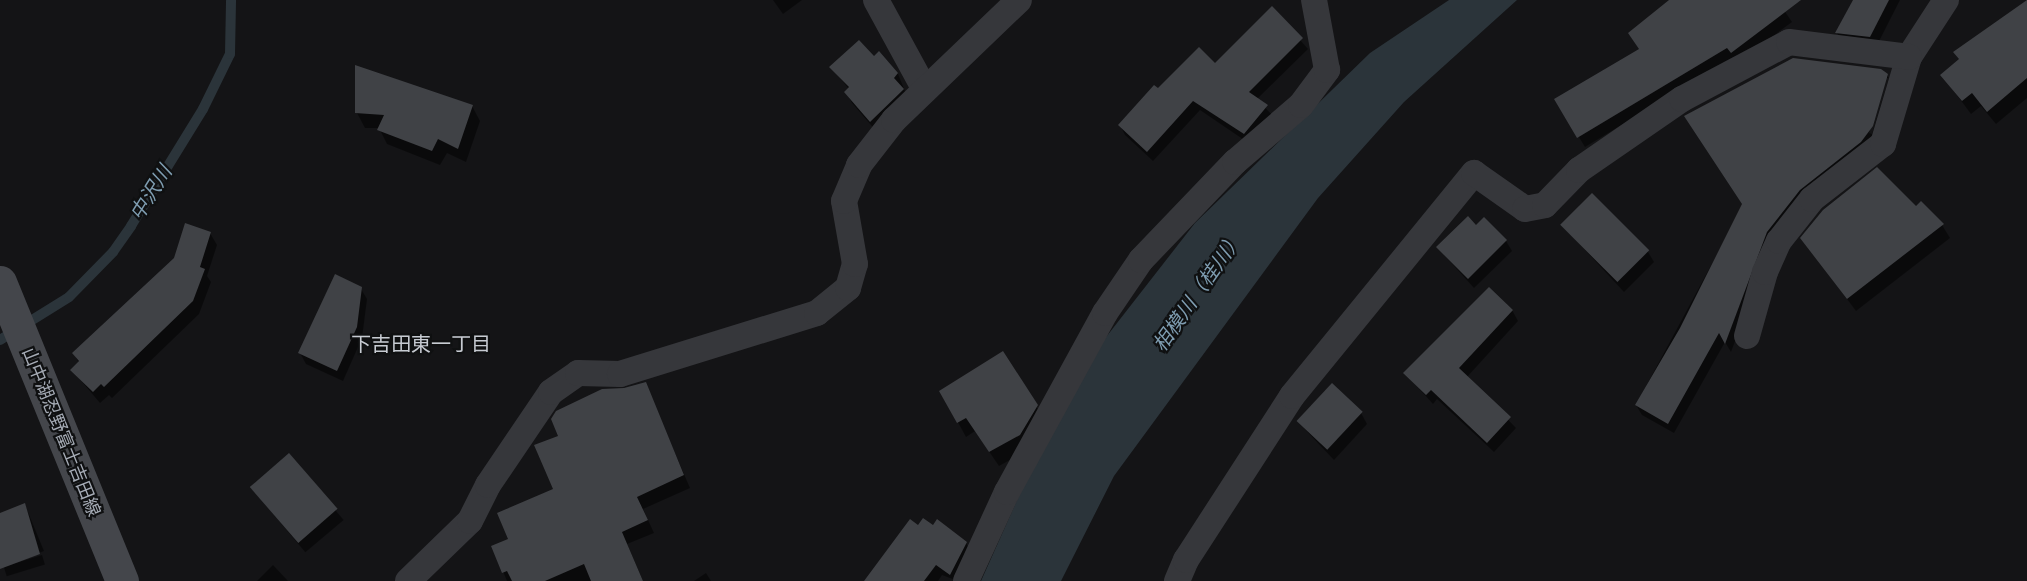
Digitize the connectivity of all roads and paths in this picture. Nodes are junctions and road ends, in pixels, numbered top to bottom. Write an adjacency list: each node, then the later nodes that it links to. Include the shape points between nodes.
1 (876, 0): 6 (street)
2 (1019, 0): 6 (street)
3 (1314, 0): 11 (street, via 1327,70 1301,105 1235,162 1141,260 1105,312 1007,492)
4 (1946, 0): 5 (street)
5 (1909, 57): 8 (street, via 1883,144 1812,199 1779,241 1765,272); 12 (street, via 1789,42 1682,99 1579,170 1545,204 1525,209 1474,172 1292,396 1186,560)
6 (926, 90): 10 (street, via 894,120 859,165 844,201 855,264 848,288 817,313 620,374 578,373 550,392 488,485 470,521)
7 (0, 282): 9 (main road, 山中湖忍野富士吉田線)
8 (1747, 336)
9 (122, 581)
10 (408, 581)
11 (966, 581)
12 (1177, 581)

